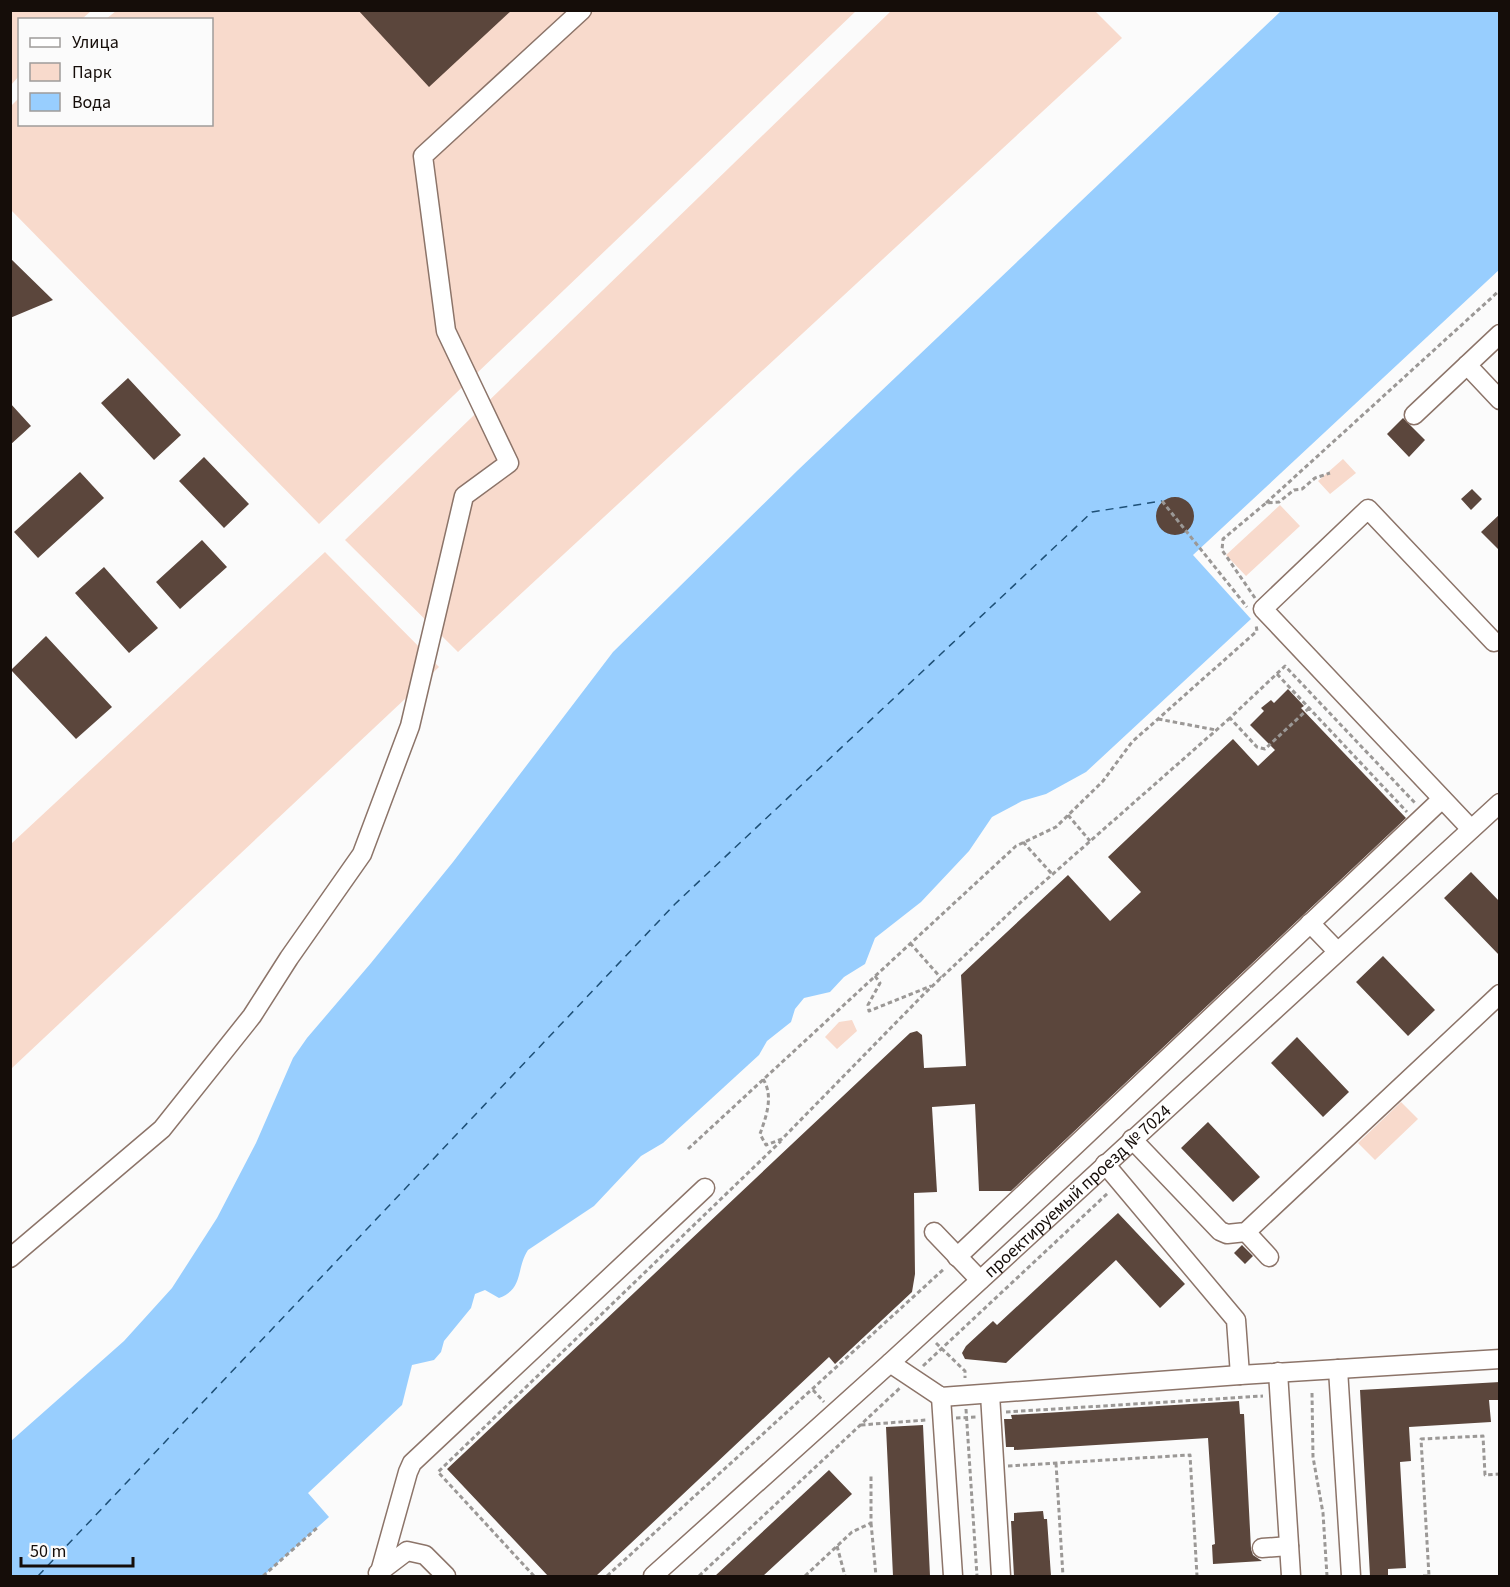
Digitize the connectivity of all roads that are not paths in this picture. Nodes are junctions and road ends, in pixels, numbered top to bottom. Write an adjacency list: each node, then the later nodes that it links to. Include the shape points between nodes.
1 (582, 10): 20 (street, via 423,156 446,331 509,463 464,496 410,726 362,854 252,1016 162,1129)
2 (1500, 334): 3 (street)
3 (1467, 365): 4 (street); 5 (street)
4 (1500, 399)
5 (1414, 415)
6 (1494, 642): 7 (street, via 1368,509 1253,612)
7 (1442, 799): 9 (street); 10 (street)
8 (1500, 803): 9 (street, проектируемый проезд № 7024)
9 (1471, 829): 11 (street, проектируемый проезд № 7024)
10 (1310, 923): 11 (street); 18 (street)
11 (1337, 951): 13 (street, проектируемый проезд № 7024)
12 (1500, 994): 17 (street)
13 (1132, 1139): 14 (street, проектируемый проезд № 7024); 17 (street, via 1220,1231)
14 (1105, 1164): 21 (street, проектируемый проезд № 7024); 26 (street, via 1236,1320)
15 (705, 1188): 31 (street, via 412,1463)
16 (934, 1232): 18 (street)
17 (1246, 1232): 19 (street)
18 (957, 1257): 21 (street)
19 (1269, 1257)
20 (10, 1258)
21 (980, 1280): 23 (street, проектируемый проезд № 7024)
22 (1500, 1359): 24 (street)
23 (890, 1363): 28 (street); 33 (street, проектируемый проезд № 7024)
24 (1338, 1369): 25 (street); 37 (street)
25 (1278, 1372): 26 (street); 29 (street)
26 (1240, 1375): 27 (street)
27 (990, 1394): 28 (street); 35 (street)
28 (941, 1397): 34 (street)
29 (1289, 1549): 30 (street); 36 (street)
30 (1262, 1551)
31 (377, 1574): 32 (street, via 407,1551 425,1555)
32 (446, 1576)
33 (653, 1576)
34 (953, 1576)
35 (1001, 1576)
36 (1291, 1576)
37 (1350, 1576)

